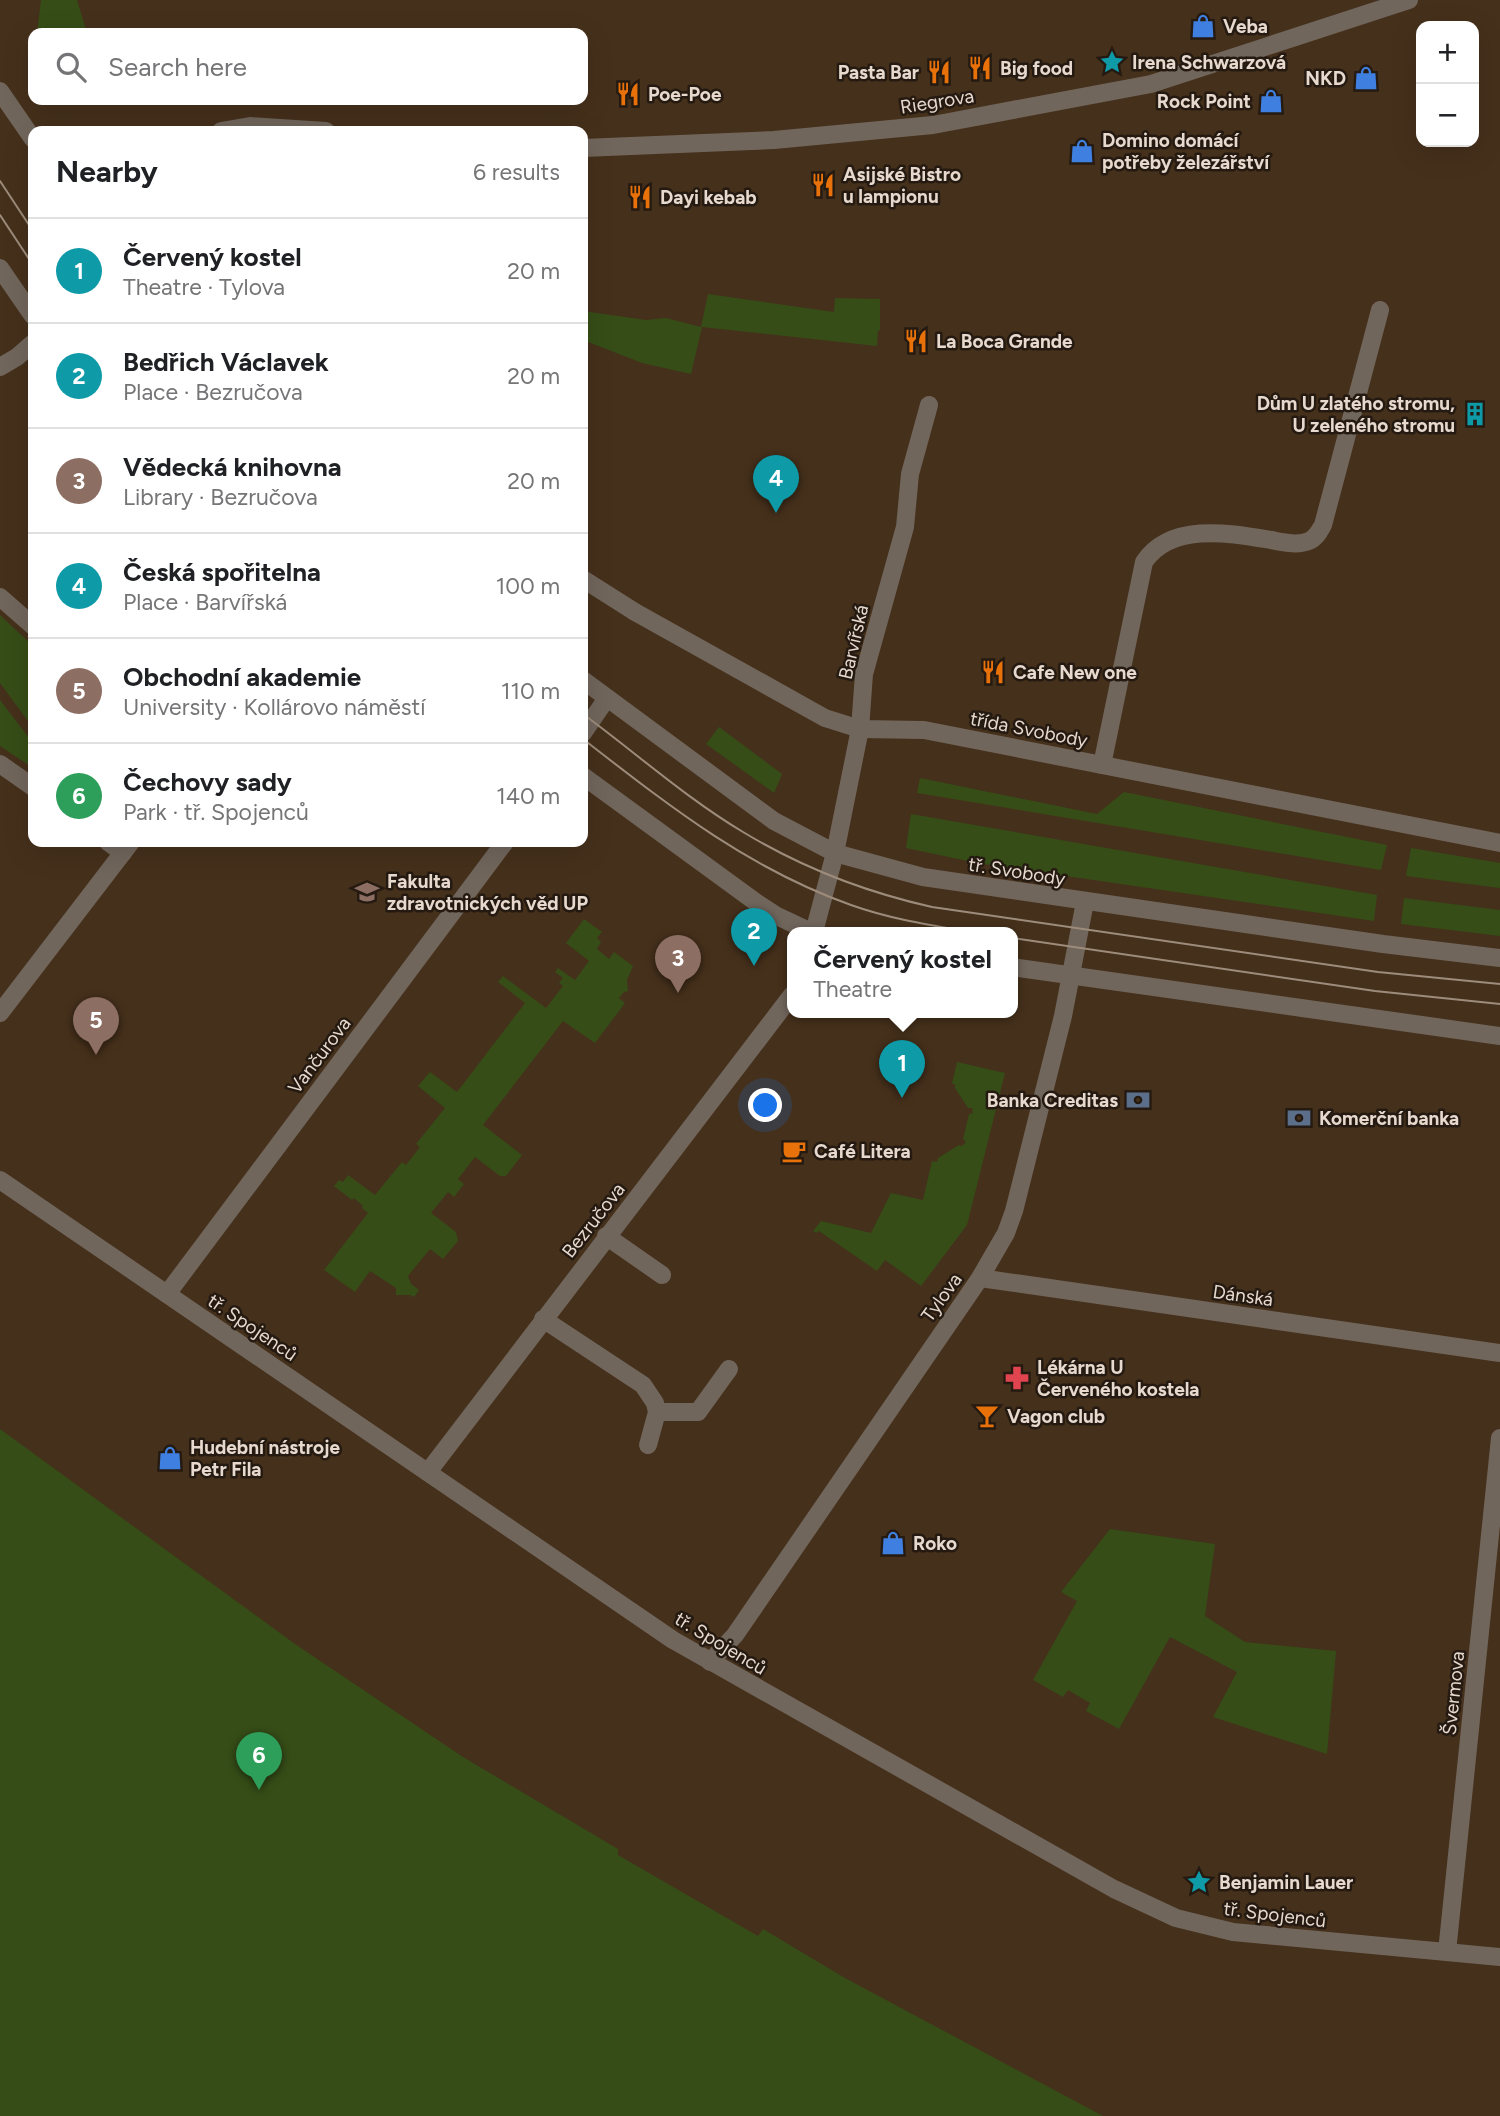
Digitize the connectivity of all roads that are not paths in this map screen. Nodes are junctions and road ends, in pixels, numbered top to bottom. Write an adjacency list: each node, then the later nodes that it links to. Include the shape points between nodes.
1 (1409, 0): 4 (street, Riegrova, via 1151,84 933,125 774,140)
2 (0, 91): 3 (street)
3 (28, 132)
4 (588, 148)
5 (0, 268): 6 (street)
6 (28, 309)
7 (1380, 310): 19 (street, via 1318,534 1297,543 1206,533 1178,537 1158,546 1144,562)
8 (28, 348): 9 (street)
9 (0, 367)
10 (929, 405): 17 (street, Barvířská, via 910,474 905,527 863,674)
11 (588, 582): 17 (street, třída Svobody, via 825,718)
12 (0, 597): 13 (street)
13 (28, 622)
14 (588, 684): 15 (street, tř. Svobody)
15 (607, 698): 16 (street); 25 (street, tř. Svobody, via 774,821)
16 (588, 726)
17 (860, 729): 19 (street, třída Svobody, via 924,730); 25 (street, Barvířská)
18 (0, 764): 21 (street)
19 (1102, 765): 22 (street, třída Svobody)
20 (588, 780): 27 (street, via 757,903)
21 (28, 784)
22 (1500, 843)
23 (120, 847): 33 (street)
24 (501, 847): 39 (street, Vančurova)
25 (835, 853): 26 (street, tř. Svobody, via 923,877); 28 (street, Barvířská)
26 (1084, 902): 29 (street, tř. Svobody); 31 (street, Tylova)
27 (801, 927)
28 (813, 927)
29 (1500, 958)
30 (1018, 968): 31 (street)
31 (1071, 975): 34 (street); 38 (street, Tylova, via 1014,1211)
32 (787, 1002): 36 (street, Bezručova)
33 (0, 1013)
34 (1500, 1036)
35 (0, 1180): 39 (street, tř. Spojenců)
36 (607, 1236): 37 (street); 40 (street, Bezručova)
37 (662, 1275)
38 (980, 1279): 41 (street, Dánská); 47 (street, Tylova, via 735,1635)
39 (167, 1294): 46 (street, tř. Spojenců)
40 (543, 1319): 43 (street, via 643,1384); 46 (street, Bezručova)
41 (1500, 1353)
42 (729, 1369): 43 (street, via 698,1412)
43 (657, 1412): 45 (street)
44 (1500, 1437): 48 (street, Švermova)
45 (648, 1445)
46 (428, 1472): 47 (street, tř. Spojenců)
47 (710, 1662): 48 (street, tř. Spojenců, via 1114,1889 1176,1918 1249,1934)
48 (1447, 1952): 49 (street, tř. Spojenců)
49 (1500, 1957)

